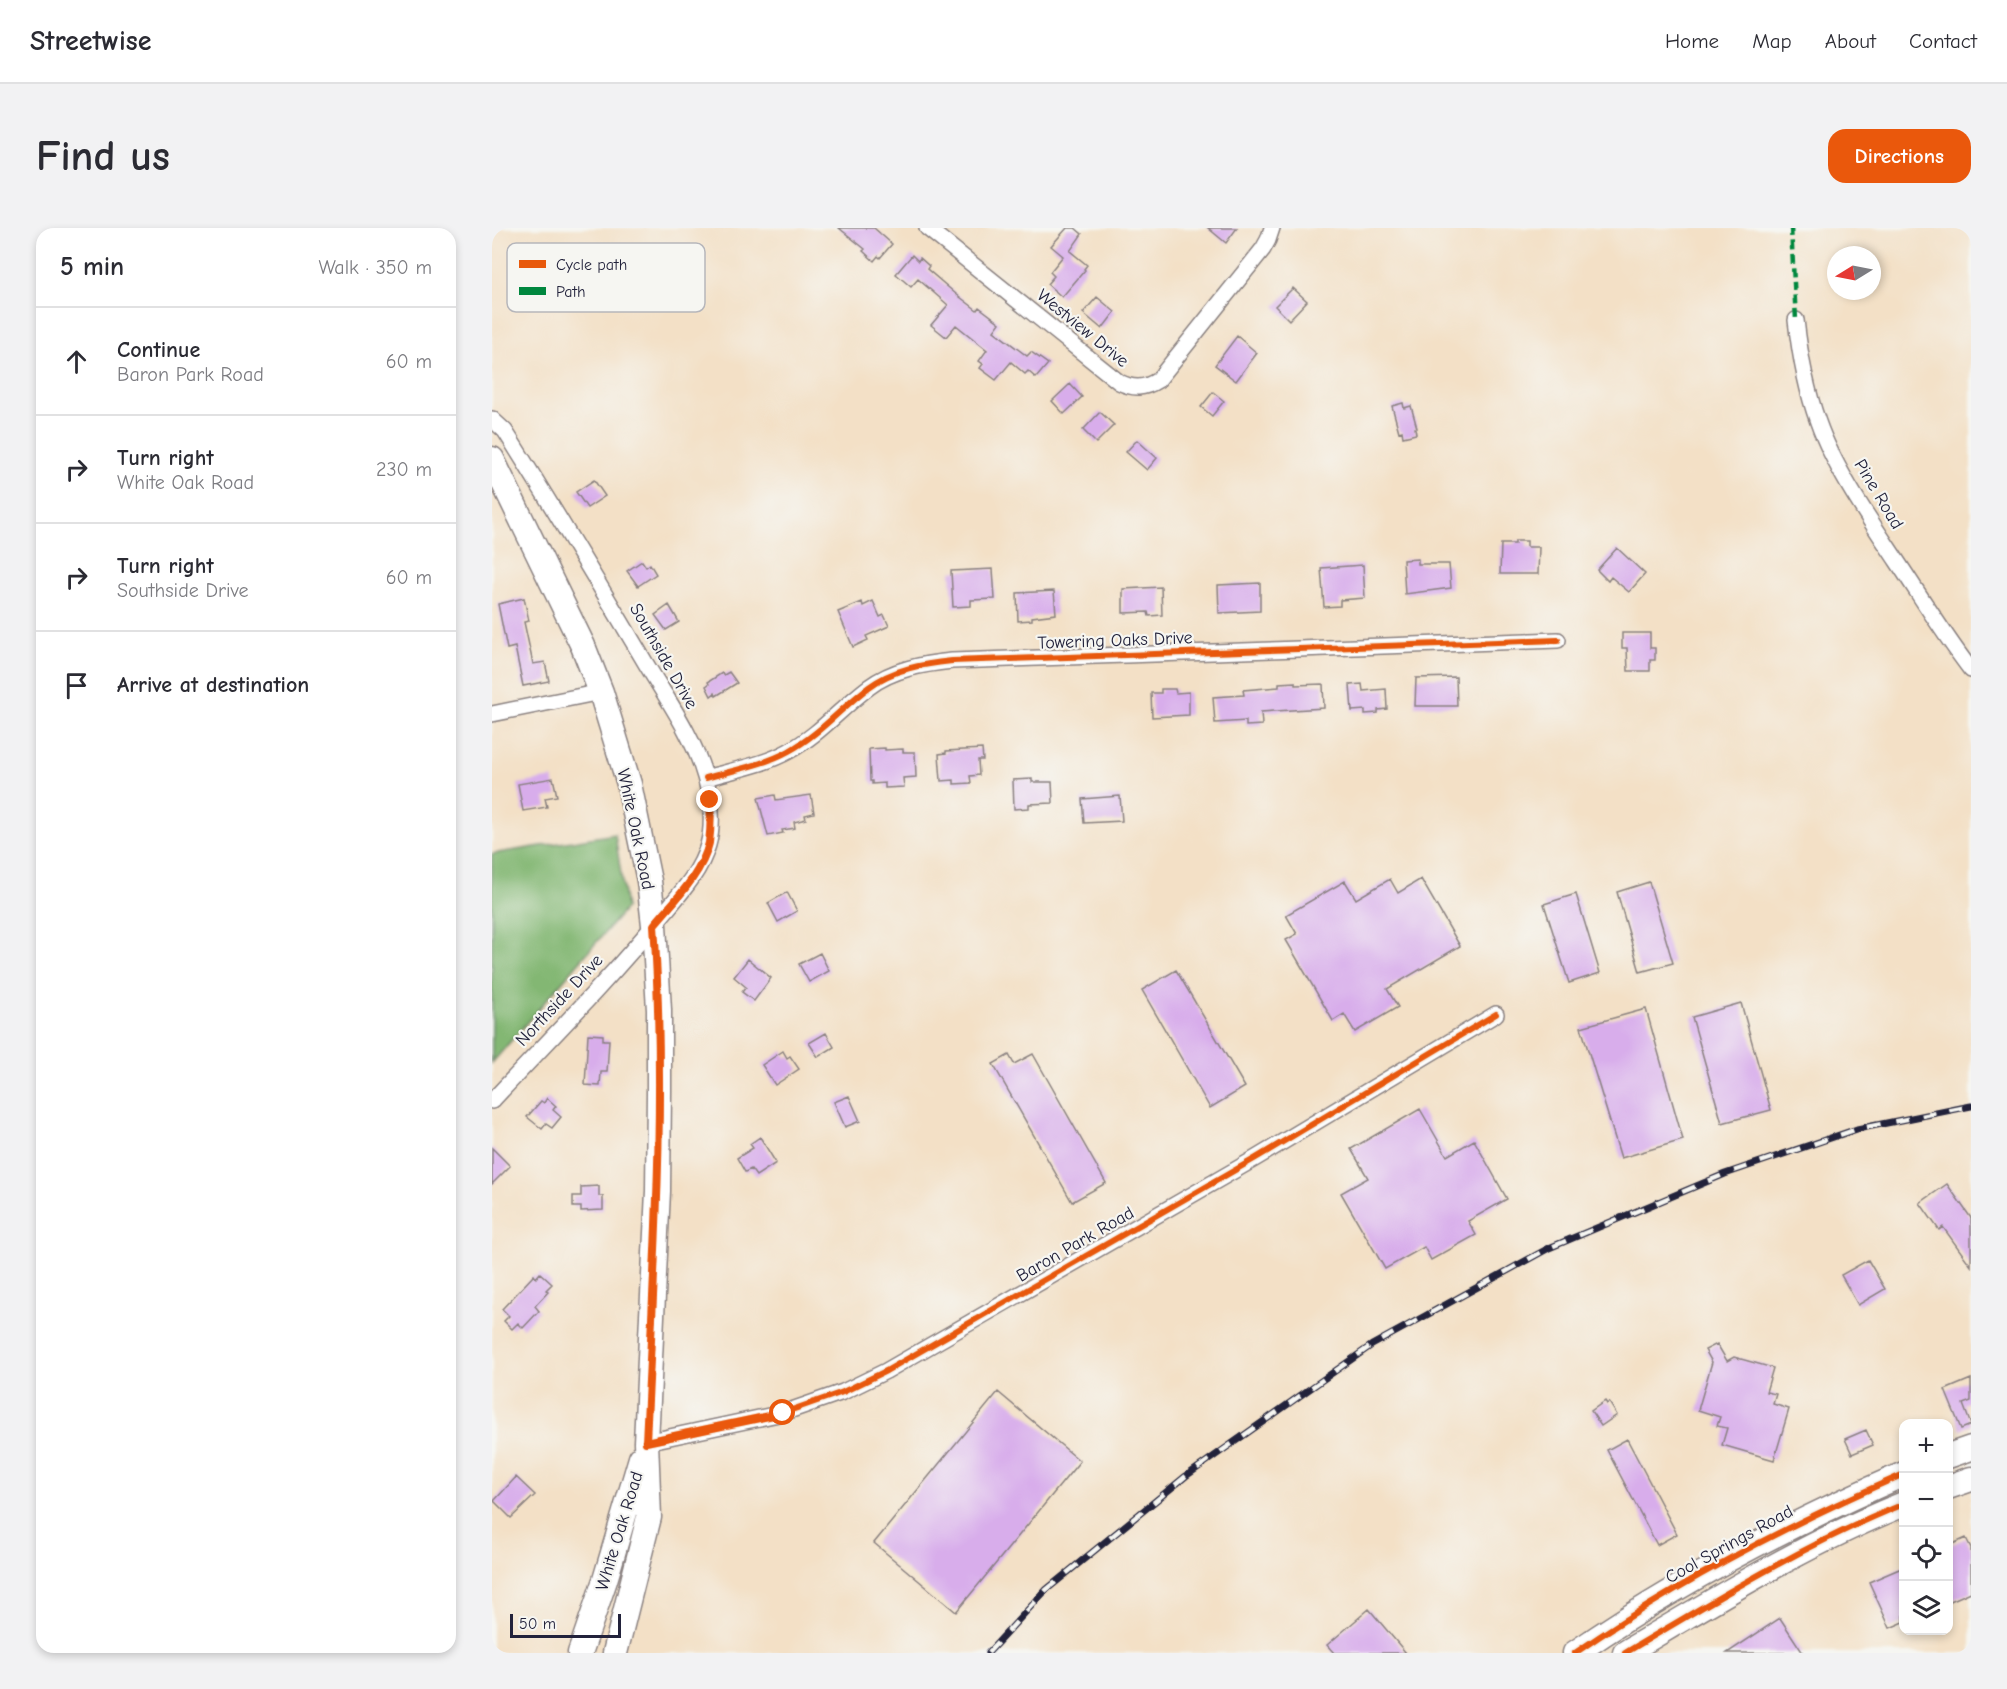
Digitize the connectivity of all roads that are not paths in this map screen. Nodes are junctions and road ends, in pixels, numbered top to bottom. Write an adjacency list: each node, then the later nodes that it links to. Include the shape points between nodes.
1 (927, 228): 2 (street, Westview Drive, via 1119,382 1138,388 1158,380 1253,261)
2 (1272, 228)
3 (1796, 320): 7 (street, Pine Road, via 1808,393 1833,456 1874,526)
4 (492, 419): 10 (street, Southside Drive, via 505,431 566,527 680,722)
5 (492, 459): 8 (main road, White Oak Road, via 583,646)
6 (1558, 640): 10 (street, Towering Oaks Drive, via 924,664 870,686 813,736 789,751)
7 (1971, 670)
8 (601, 692): 9 (street); 11 (main road, White Oak Road, via 629,784)
9 (492, 714)
10 (706, 778): 11 (street, Southside Drive, via 711,822 708,844 688,885)
11 (654, 925): 13 (street, Northside Drive); 14 (main road, White Oak Road, via 659,1029 658,1191)
12 (1496, 1014): 14 (street, Baron Park Road, via 1256,1158 886,1371 843,1392 783,1413)
13 (492, 1101)
14 (646, 1442): 22 (main road, White Oak Road); 23 (main road, White Oak Road, via 649,1517)
15 (1971, 1448): 16 (main road)
16 (1953, 1454)
17 (1899, 1476): 21 (main road, Cool Springs Road, via 1730,1557)
18 (1971, 1479): 19 (main road)
19 (1953, 1485)
20 (1899, 1506): 25 (main road, via 1809,1547)
21 (1610, 1643): 24 (main road, Cool Springs Road)
22 (580, 1653)
23 (615, 1653)
24 (1575, 1653)
25 (1625, 1653)

